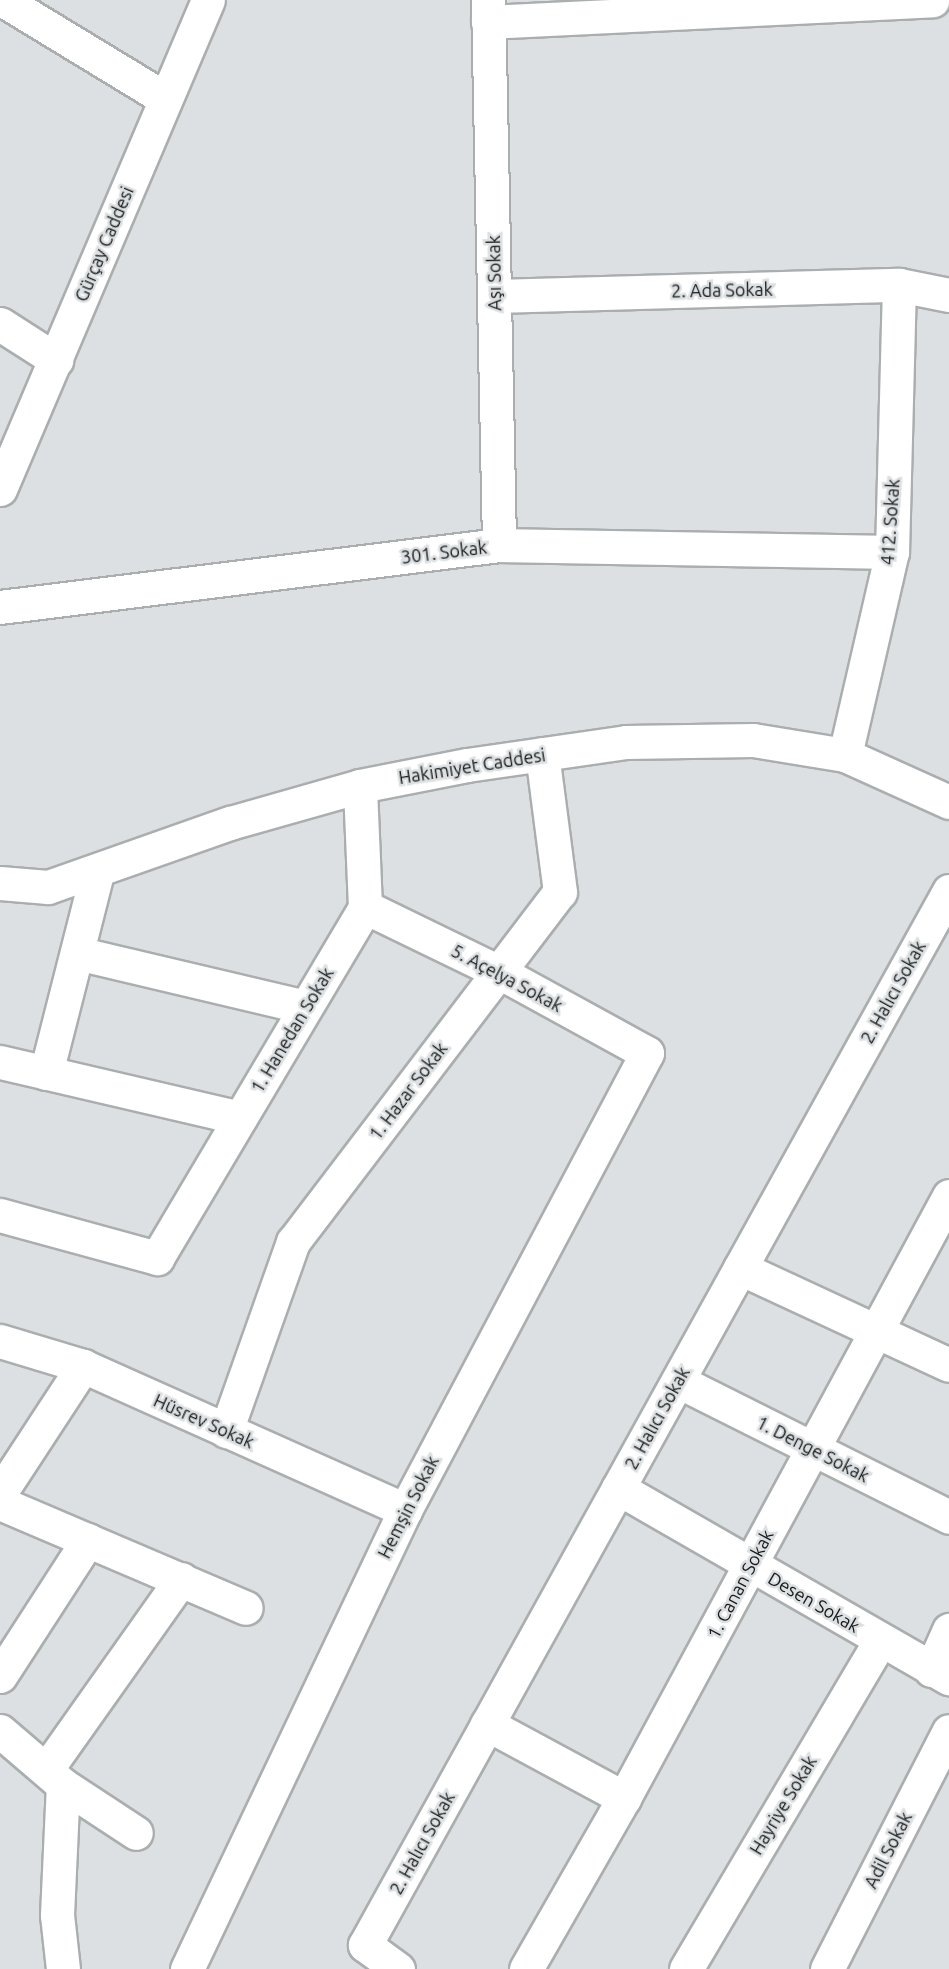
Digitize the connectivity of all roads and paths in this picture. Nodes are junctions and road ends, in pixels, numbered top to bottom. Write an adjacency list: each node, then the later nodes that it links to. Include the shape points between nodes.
1 (3, 0): 5 (street)
2 (208, 0): 5 (street, Gürçay Caddesi)
3 (932, 0): 4 (street)
4 (488, 11): 8 (street, Aşı Sokak)
5 (164, 98): 10 (street, Gürçay Caddesi)
6 (899, 285): 7 (street, 2. Ada Sokak); 8 (street, 2. Ada Sokak); 13 (street, 412. Sokak)
7 (949, 294)
8 (495, 296): 12 (street, Aşı Sokak)
9 (0, 324): 10 (street)
10 (56, 360): 11 (street, Gürçay Caddesi)
11 (0, 489)
12 (499, 545): 13 (street, 301. Sokak); 14 (street, 301. Sokak)
13 (891, 552): 16 (street, 412. Sokak)
14 (0, 607)
15 (542, 754): 16 (street, Hakimiyet Caddesi, via 626,742 753,740); 17 (street, Hakimiyet Caddesi); 24 (street, 1. Hazar Sokak, via 560,892)
16 (844, 755): 18 (street, Hakimiyet Caddesi)
17 (360, 786): 19 (street, Hakimiyet Caddesi, via 230,823); 22 (street)
18 (949, 802)
19 (97, 873): 20 (street, Hakimiyet Caddesi, via 48,887); 23 (street)
20 (0, 883)
21 (949, 891): 32 (street, 2. Halıcı Sokak)
22 (365, 907): 24 (street, 5. Açelya Sokak); 25 (street, 1. Hanedan Sokak)
23 (76, 953): 25 (street); 28 (street)
24 (499, 972): 26 (street, 5. Açelya Sokak); 38 (street, 1. Hazar Sokak, via 293,1242)
25 (305, 1007): 29 (street, 1. Hanedan Sokak)
26 (647, 1053): 43 (street, Hemşin Sokak)
27 (0, 1062): 28 (street)
28 (46, 1073): 29 (street)
29 (240, 1118): 31 (street, 1. Hanedan Sokak, via 157,1258)
30 (949, 1196): 33 (street, 1. Canan Sokak)
31 (0, 1215)
32 (740, 1268): 33 (street); 37 (street, 2. Halıcı Sokak)
33 (876, 1333): 35 (street); 39 (street, 1. Canan Sokak)
34 (0, 1341): 36 (street, Hüsrev Sokak)
35 (949, 1365)
36 (83, 1366): 38 (street, Hüsrev Sokak); 41 (street)
37 (678, 1381): 39 (street, 1. Denge Sokak); 40 (street, 2. Halıcı Sokak)
38 (226, 1431): 43 (street, Hüsrev Sokak)
39 (813, 1449): 44 (street, 1. Denge Sokak); 46 (street, 1. Canan Sokak)
40 (618, 1488): 46 (street, Desen Sokak); 53 (street, 2. Halıcı Sokak)
41 (0, 1493)
42 (0, 1503): 45 (street)
43 (405, 1510): 60 (street, Hemşin Sokak)
44 (949, 1517)
45 (88, 1540): 47 (street); 52 (street)
46 (750, 1565): 50 (street, Desen Sokak); 57 (street, 1. Canan Sokak)
47 (181, 1579): 48 (street); 56 (street)
48 (246, 1608)
49 (949, 1630): 51 (street)
50 (880, 1641): 51 (street, Desen Sokak); 63 (street, Hayriye Sokak)
51 (940, 1674)
52 (0, 1676)
53 (487, 1724): 57 (street); 61 (street, 2. Halıcı Sokak, via 365,1945)
54 (0, 1731): 56 (street)
55 (949, 1731): 64 (street, Adil Sokak)
56 (55, 1777): 58 (street); 59 (street, via 57,1915)
57 (624, 1798): 62 (street, 1. Canan Sokak)
58 (136, 1833)
59 (63, 1969)
60 (187, 1969)
61 (398, 1969)
62 (526, 1969)
63 (686, 1969)
64 (827, 1969)

